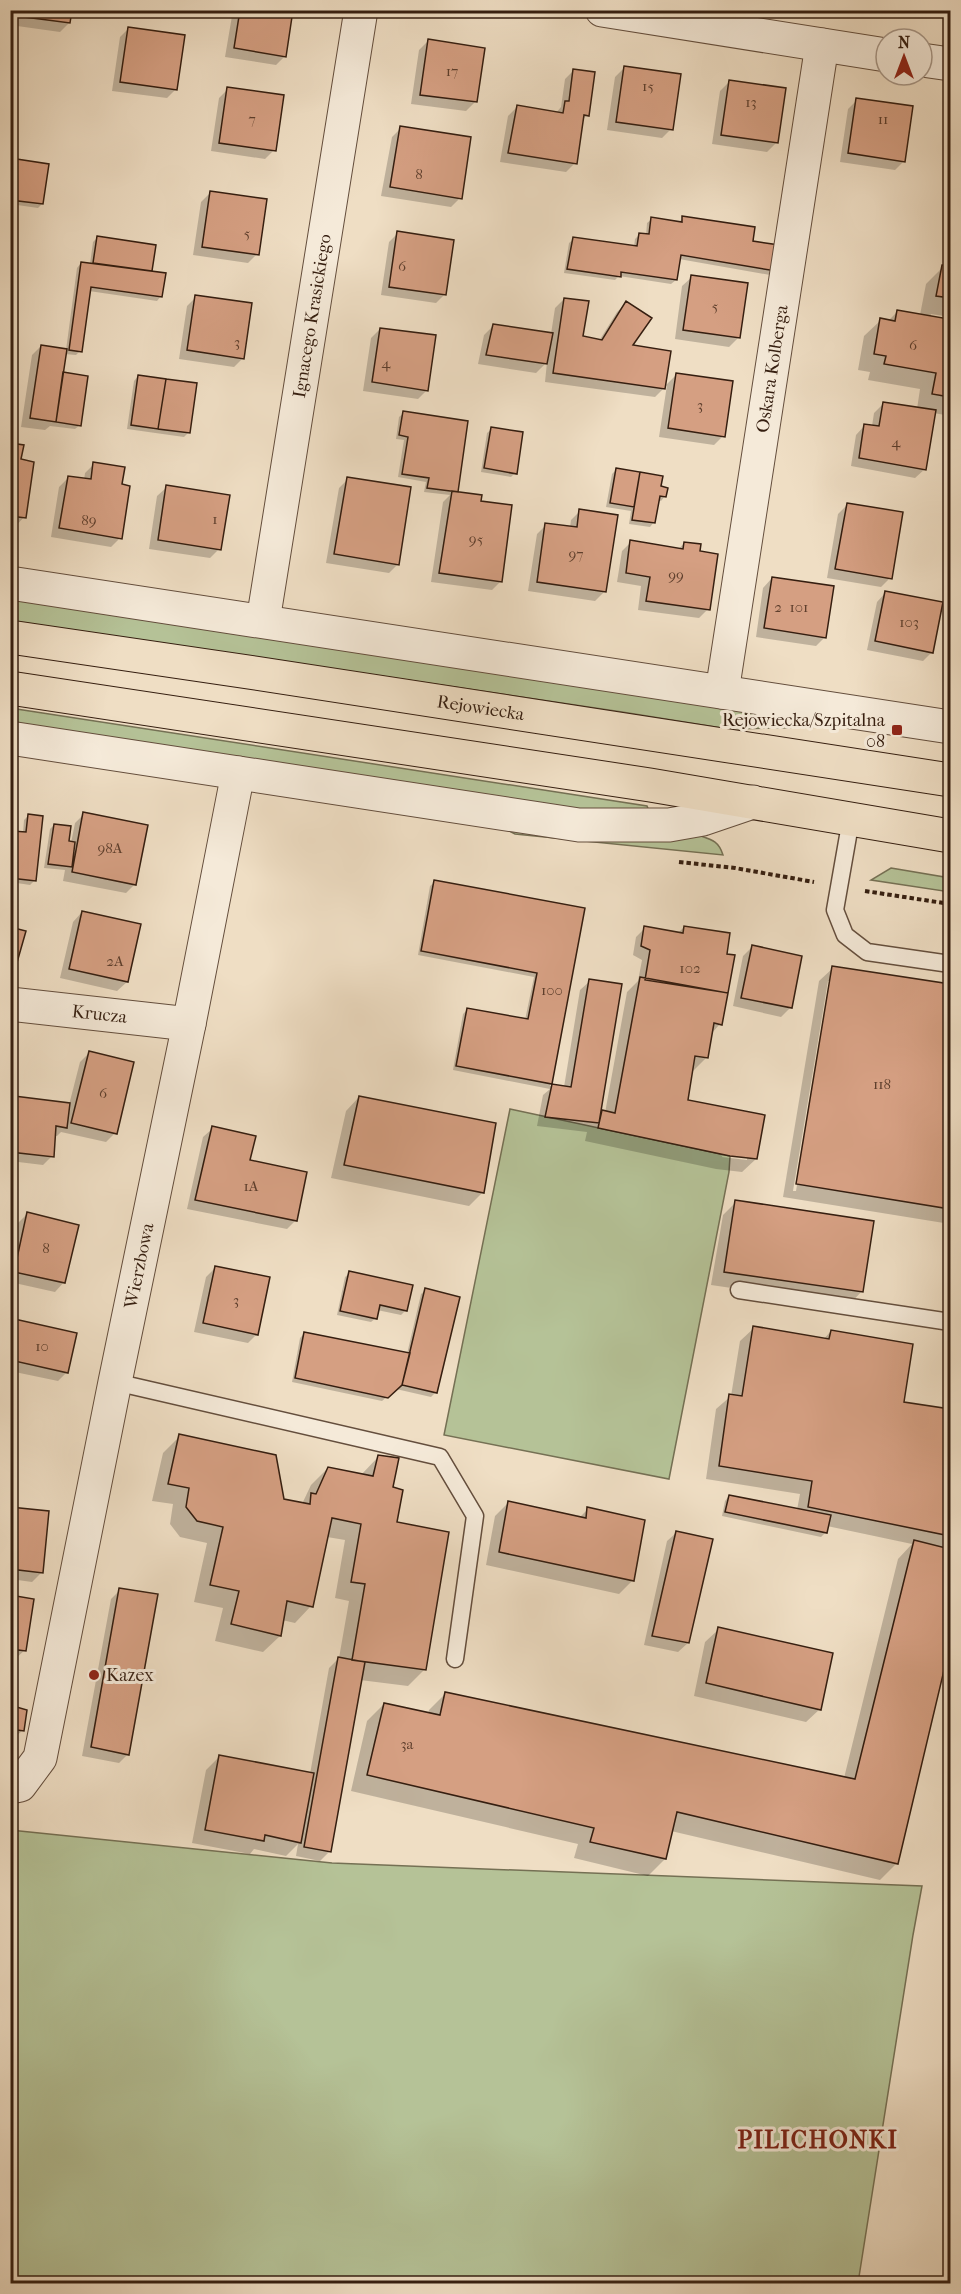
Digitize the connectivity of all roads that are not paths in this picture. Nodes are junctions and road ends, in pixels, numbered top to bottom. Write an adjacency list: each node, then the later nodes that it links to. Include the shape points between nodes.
1 (361, 10): 8 (street, Ignacego Krasickiego)
2 (602, 10): 3 (street)
3 (822, 45): 4 (street); 11 (street, Oskara Kolberga)
4 (874, 52)
5 (934, 62): 6 (street)
6 (951, 64)
7 (10, 583): 8 (street)
8 (263, 621): 11 (street)
9 (10, 638): 15 (highway, Rejowiecka)
10 (10, 688): 16 (highway)
11 (722, 692): 12 (street)
12 (951, 727)
13 (10, 738): 14 (street)
14 (238, 773): 16 (street, via 579,825 669,825 703,819); 21 (street, Wierzbowa)
15 (951, 780)
16 (753, 802): 17 (highway)
17 (851, 819): 18 (highway); 19 (lane, via 835,910 845,935 867,952)
18 (951, 836)
19 (951, 964)
20 (10, 1004): 21 (street, Krucza)
21 (189, 1024): 24 (street, Wierzbowa)
22 (739, 1290): 23 (lane)
23 (951, 1322)
24 (115, 1382): 25 (lane, via 440,1457 475,1516); 26 (street, Wierzbowa, via 40,1758 20,1785)
25 (455, 1659)
26 (10, 1787)

